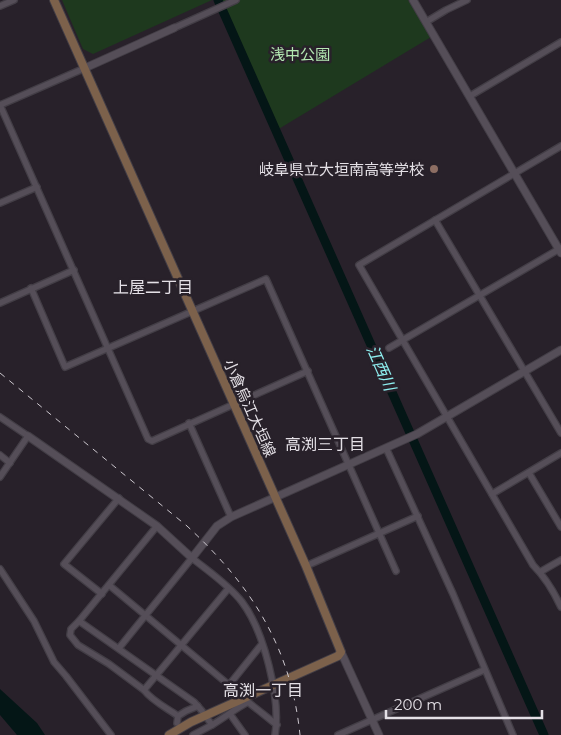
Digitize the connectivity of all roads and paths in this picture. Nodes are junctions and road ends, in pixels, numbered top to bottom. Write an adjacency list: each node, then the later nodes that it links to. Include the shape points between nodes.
1 (14, 0): 6 (street)
2 (54, 0): 10 (main road, 小倉烏江大垣線)
3 (236, 0): 8 (street)
4 (412, 0): 7 (street)
5 (467, 0): 7 (street)
6 (0, 6)
7 (426, 22): 11 (street)
8 (174, 28): 10 (street)
9 (561, 42): 11 (street)
10 (85, 68): 12 (street); 23 (main road, 小倉烏江大垣線)
11 (470, 96): 14 (street)
12 (0, 105): 15 (street)
13 (561, 146): 14 (street)
14 (514, 173): 17 (street); 18 (street)
15 (37, 187): 16 (street); 19 (street)
16 (0, 203)
17 (435, 220): 21 (street); 24 (street, via 359,266)
18 (560, 250): 21 (street)
19 (74, 270): 20 (street); 25 (street)
20 (31, 288): 22 (street); 25 (street, via 65,367)
21 (480, 295): 24 (street); 29 (street)
22 (0, 302)
23 (192, 311): 25 (street); 28 (street, via 266,279); 30 (main road, 小倉烏江大垣線)
24 (402, 341): 26 (street); 32 (street)
25 (109, 348): 33 (street, via 148,439 152,441)
26 (389, 348)
27 (561, 350): 29 (street)
28 (308, 371): 30 (street); 40 (street)
29 (525, 372): 32 (street); 34 (street)
30 (232, 404): 33 (street); 45 (main road, 小倉烏江大垣線)
31 (0, 417): 35 (street)
32 (447, 418): 36 (street); 43 (street)
33 (189, 423): 47 (street)
34 (561, 433)
35 (28, 436): 39 (street); 44 (street)
36 (388, 448): 40 (street); 46 (street)
37 (561, 453): 41 (street)
38 (0, 455): 39 (street)
39 (10, 463): 42 (street)
40 (350, 464): 45 (street); 50 (street)
41 (529, 473): 43 (street); 49 (street)
42 (0, 476)
43 (492, 494): 56 (street)
44 (118, 498): 48 (street); 59 (street, via 64,564)
45 (274, 498): 47 (street); 53 (main road, 小倉烏江大垣線)
46 (418, 516): 50 (street); 67 (street)
47 (230, 517): 51 (street, via 217,526)
48 (157, 526): 51 (street); 57 (street)
49 (561, 527)
50 (379, 533): 53 (street); 55 (street)
51 (192, 558): 58 (street); 61 (street)
52 (561, 560): 56 (street)
53 (306, 566): 66 (main road, 小倉烏江大垣線)
54 (0, 569): 80 (street, via 34,621 54,662)
55 (396, 571)
56 (540, 572): 60 (street)
57 (109, 585): 59 (street); 61 (street)
58 (228, 589): 63 (street, via 248,612); 64 (street)
59 (102, 594): 62 (street)
60 (561, 607)
61 (145, 616): 64 (street); 65 (street)
62 (79, 621): 65 (street); 71 (street, via 70,635 78,646)
63 (262, 644): 69 (street); 70 (street)
64 (181, 646): 68 (street); 69 (street)
65 (119, 648): 68 (street)
66 (341, 652): 70 (main road); 76 (street)
67 (484, 670): 76 (street); 87 (street)
68 (157, 676): 71 (street); 74 (street, via 200,709)
69 (229, 684): 72 (street)
70 (272, 685): 72 (main road); 79 (street)
71 (144, 690): 74 (street, via 150,698)
72 (245, 700): 73 (street); 79 (street); 81 (main road, via 191,722)
73 (230, 714): 78 (street); 83 (street)
74 (178, 716): 77 (street)
75 (208, 718): 78 (street)
76 (372, 720): 85 (street); 86 (street)
77 (178, 723)
78 (212, 725): 82 (street)
79 (277, 725): 84 (street)
80 (111, 735)
81 (169, 735)
82 (193, 735)
83 (245, 735)
84 (275, 735)
85 (338, 735)
86 (379, 735)
87 (513, 735)

